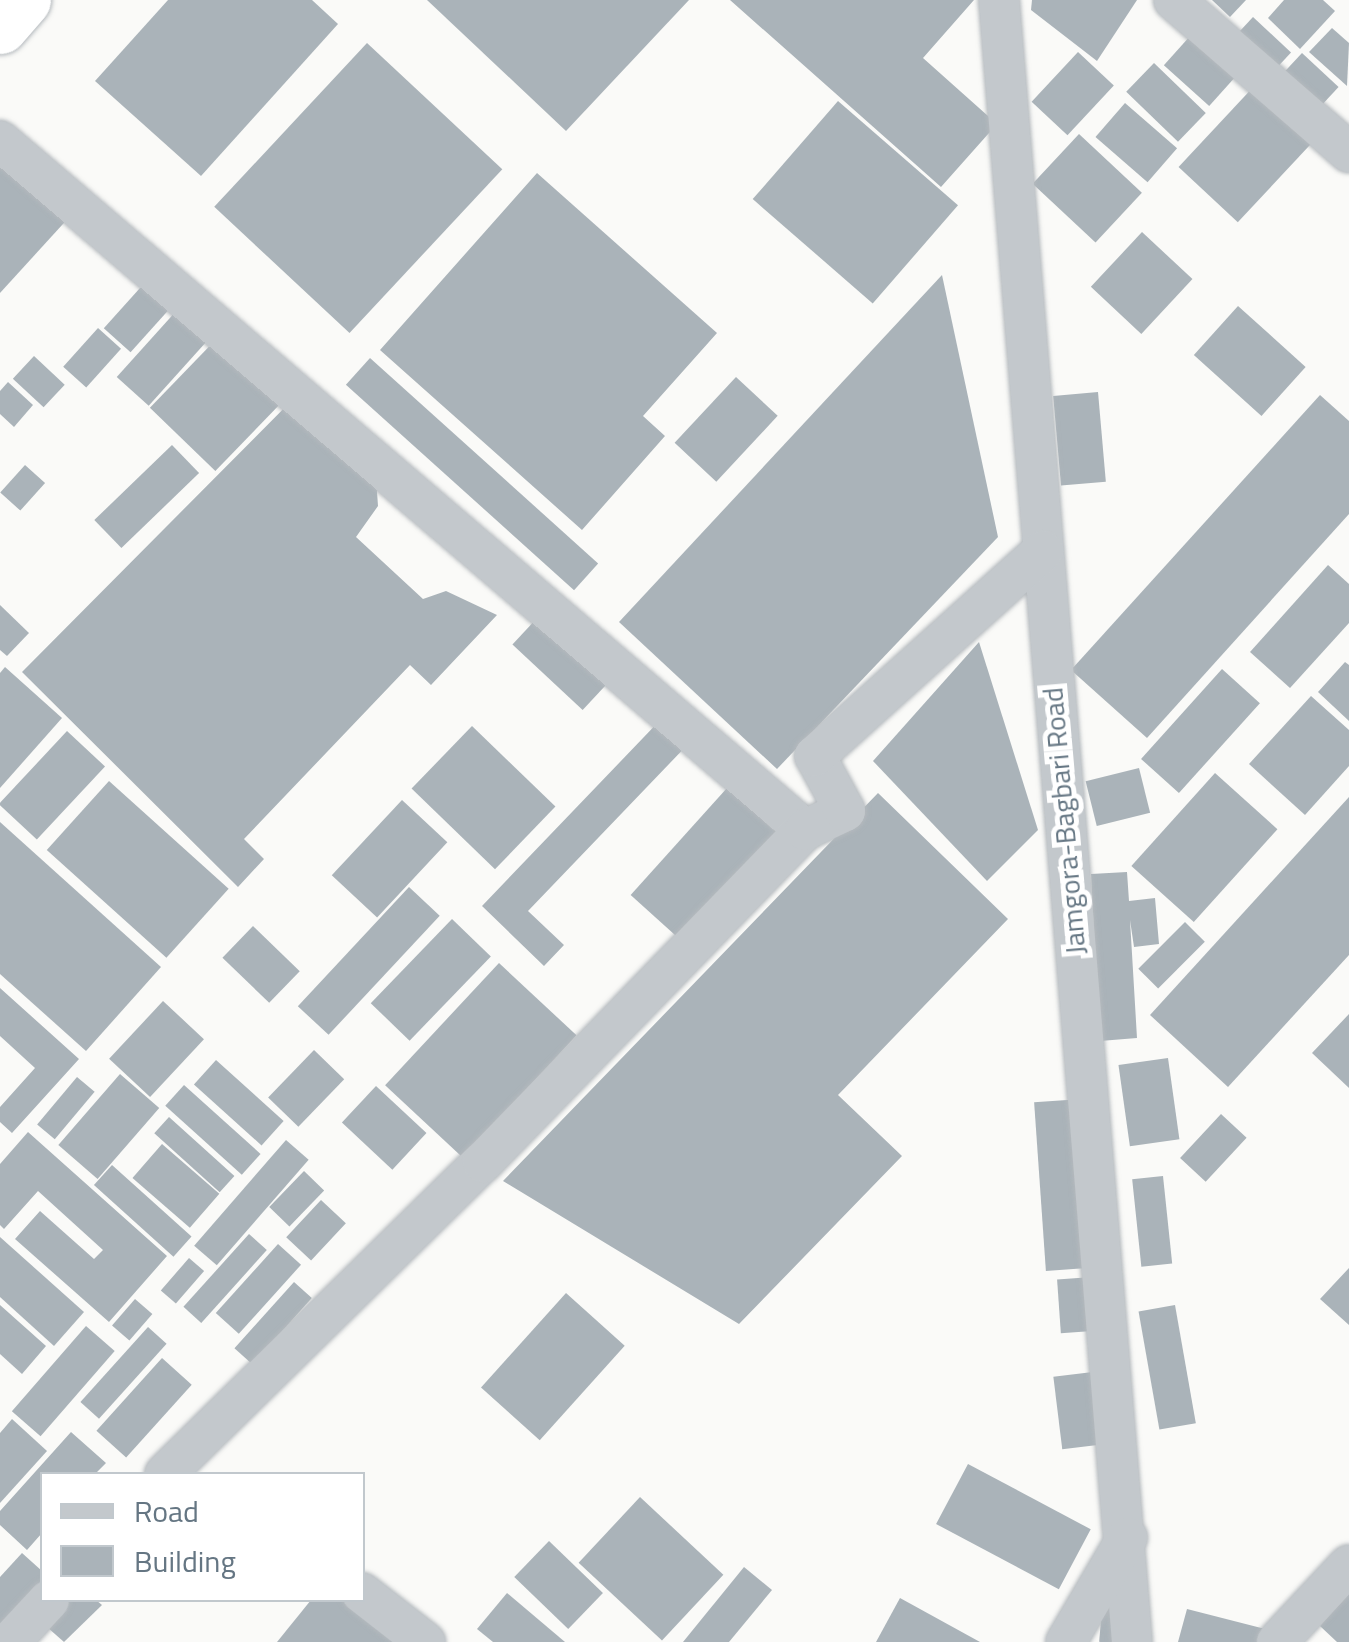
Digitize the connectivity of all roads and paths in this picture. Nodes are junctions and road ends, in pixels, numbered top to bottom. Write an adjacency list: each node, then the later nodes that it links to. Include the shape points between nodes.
1 (23, 0): 4 (highway)
2 (999, 0): 7 (street, Jamgora-Bagbari Road)
3 (1174, 0): 6 (street)
4 (0, 26)
5 (0, 140): 8 (street)
6 (1349, 152)
7 (1043, 551): 8 (street, via 814,756 845,811); 10 (street, Jamgora-Bagbari Road)
8 (805, 830): 9 (street)
9 (187, 1468)
10 (1127, 1538): 16 (street); 17 (street, Jamgora-Bagbari Road)
11 (1349, 1565): 18 (street)
12 (365, 1595): 15 (street)
13 (46, 1602): 14 (street)
14 (10, 1642)
15 (425, 1642)
16 (1066, 1642)
17 (1132, 1642)
18 (1277, 1642)

